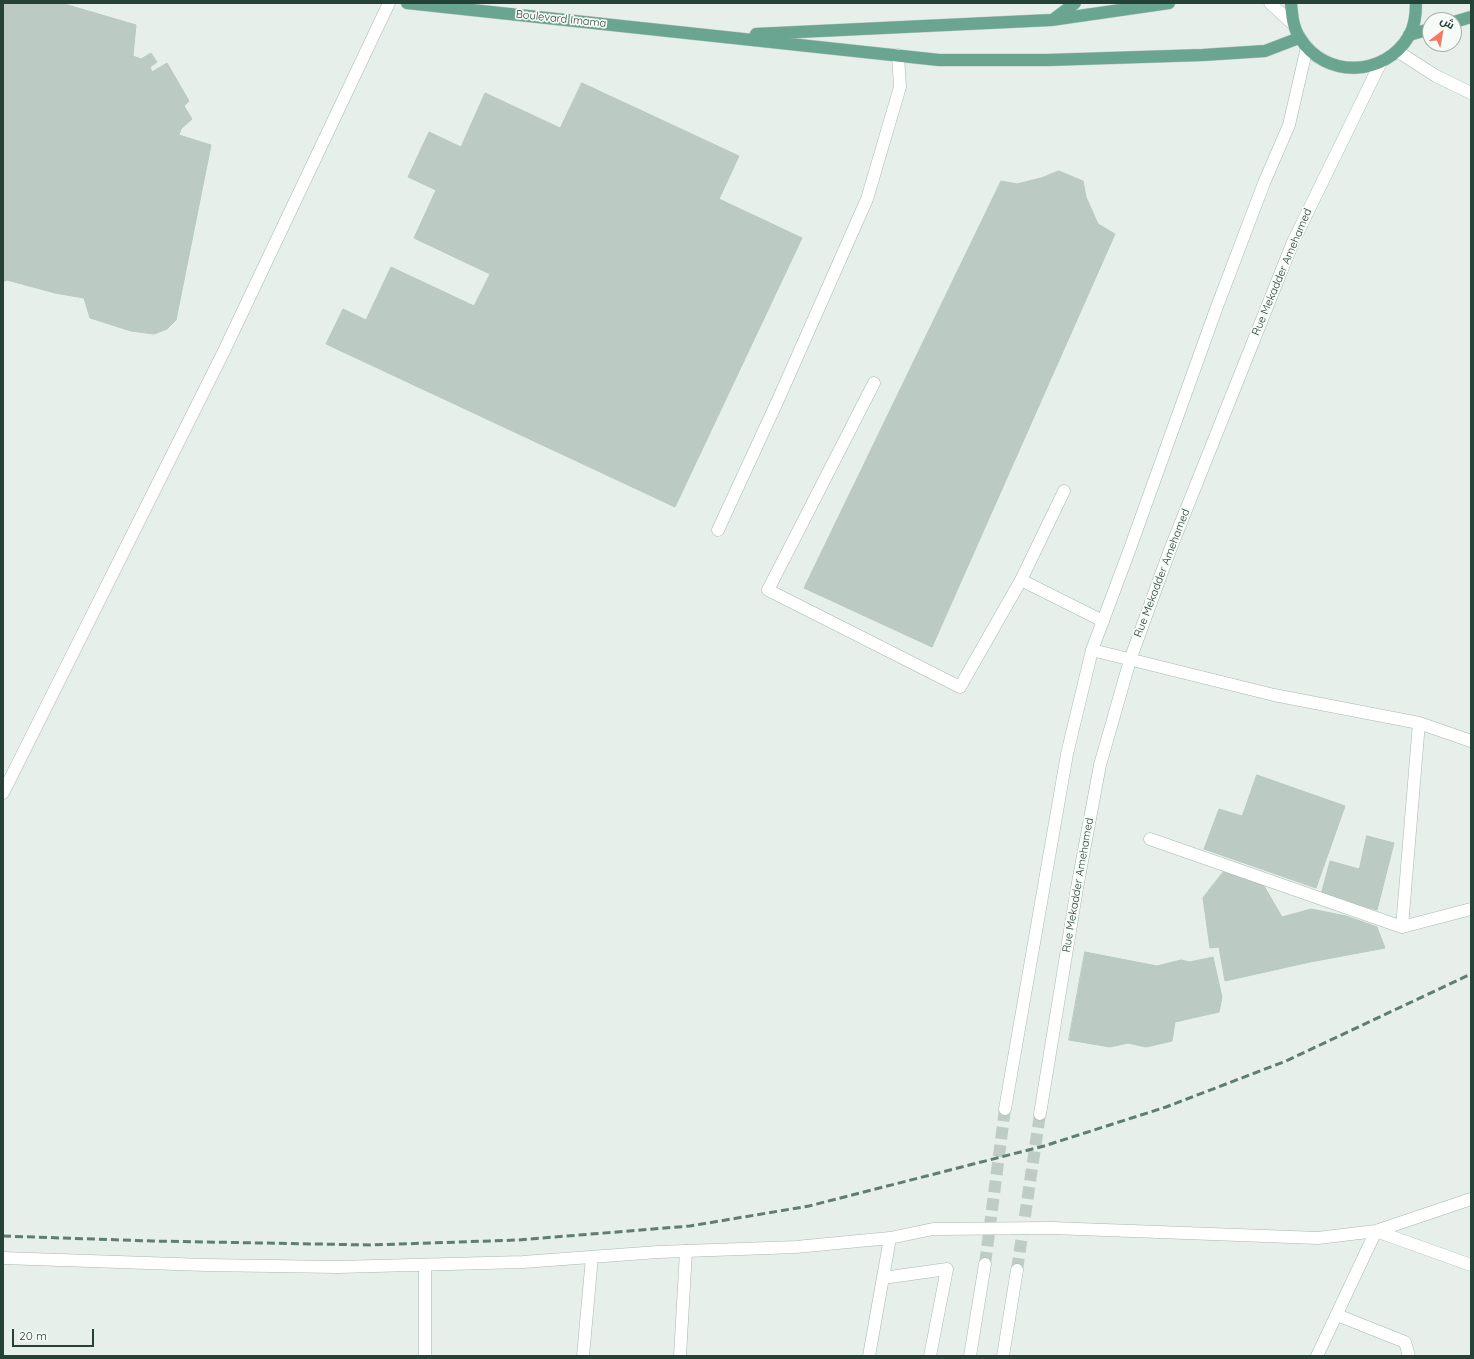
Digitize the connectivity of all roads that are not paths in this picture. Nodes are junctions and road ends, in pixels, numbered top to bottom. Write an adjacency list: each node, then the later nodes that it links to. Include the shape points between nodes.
1 (389, 3): 27 (street, via 224,351)
2 (407, 3): 12 (main road, Boulevard Imama)
3 (1075, 3): 8 (main road)
4 (1169, 3): 8 (main road)
5 (1270, 3): 9 (street)
6 (1290, 3): 9 (main road)
7 (1416, 3): 11 (main road, via 1415,17)
8 (1051, 20): 12 (main road)
9 (1293, 24): 13 (main road)
10 (1422, 31): 11 (main road)
11 (1409, 35): 14 (main road)
12 (715, 36): 15 (main road)
13 (1303, 42): 15 (main road, via 1265,51 1203,55 939,60); 16 (main road, via 1322,60 1341,67 1361,68); 22 (street, via 1289,125 1218,305)
14 (1397, 51): 16 (main road); 17 (street, via 1436,76)
15 (898, 55): 20 (street, via 900,87 867,199)
16 (1381, 62): 24 (street, Rue Mekadder Amehamed, via 1292,242 1170,550)
17 (1471, 93)
18 (874, 384): 21 (street, via 768,590 960,687)
19 (1064, 491): 21 (street)
20 (718, 530)
21 (1021, 580): 22 (street)
22 (1102, 621): 23 (street)
23 (1092, 650): 24 (street); 31 (street, via 1067,754)
24 (1130, 660): 25 (street, via 1274,695); 32 (street, Rue Mekadder Amehamed, via 1100,765)
25 (1419, 723): 26 (street); 30 (street)
26 (1471, 741)
27 (3, 792)
28 (1150, 839): 30 (street)
29 (1471, 909): 30 (street)
30 (1402, 927)
31 (1005, 1109)
32 (1040, 1114)
33 (1471, 1199): 34 (street)
34 (1376, 1231): 35 (street, via 1318,1238 1052,1228 933,1229); 41 (street); 44 (street)
35 (890, 1238): 36 (street, via 796,1246); 43 (street)
36 (686, 1251): 37 (street); 47 (street)
37 (592, 1257): 40 (street); 46 (street)
38 (3, 1258): 40 (street, via 205,1265)
39 (985, 1264): 50 (street)
40 (425, 1265): 45 (street)
41 (1471, 1265)
42 (1017, 1270): 51 (street)
43 (883, 1278): 48 (street); 49 (street, via 947,1269)
44 (1336, 1315): 52 (street); 53 (street, via 1405,1342)
45 (425, 1356)
46 (583, 1356)
47 (680, 1356)
48 (869, 1356)
49 (930, 1356)
50 (970, 1356)
51 (1003, 1356)
52 (1317, 1356)
53 (1408, 1356)

